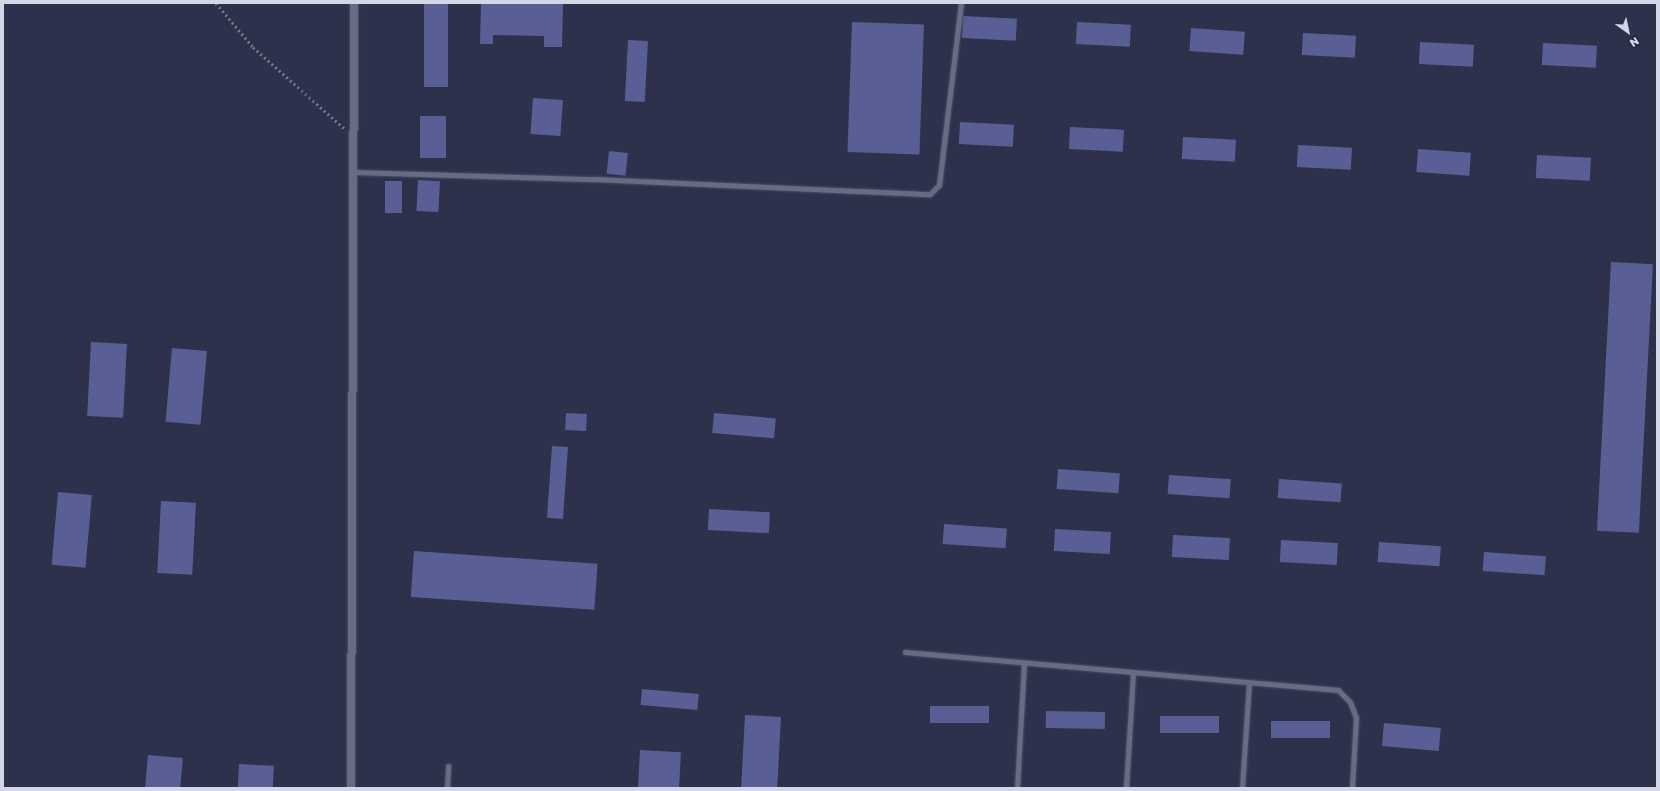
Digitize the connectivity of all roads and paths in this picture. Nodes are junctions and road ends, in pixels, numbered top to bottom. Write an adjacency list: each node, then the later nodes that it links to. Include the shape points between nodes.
1 (216, 3): 4 (path, via 253,47)
2 (354, 3): 4 (street)
3 (961, 3): 5 (lane, via 939,185 930,194 594,179)
4 (354, 138): 5 (street)
5 (354, 172): 11 (street)
6 (905, 652): 7 (lane)
7 (1024, 664): 8 (lane); 13 (lane)
8 (1133, 674): 9 (lane); 14 (lane)
9 (1249, 683): 15 (lane); 16 (lane, via 1338,690 1350,702 1356,718)
10 (448, 766): 12 (lane)
11 (351, 788)
12 (447, 788)
13 (1017, 788)
14 (1126, 788)
15 (1242, 788)
16 (1352, 788)

